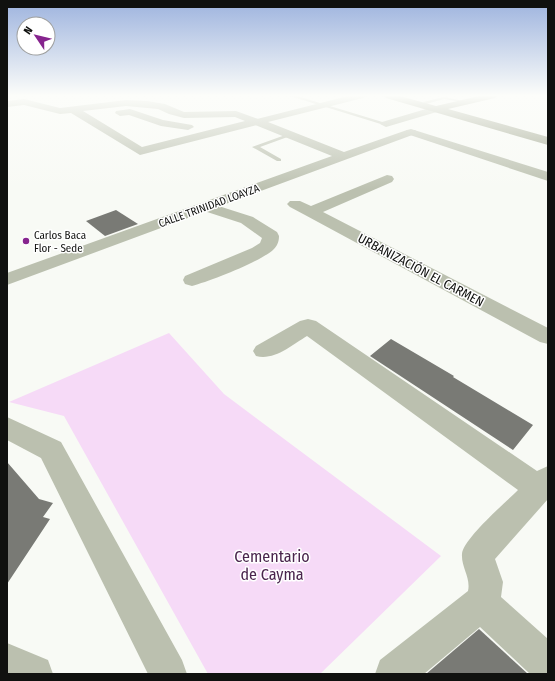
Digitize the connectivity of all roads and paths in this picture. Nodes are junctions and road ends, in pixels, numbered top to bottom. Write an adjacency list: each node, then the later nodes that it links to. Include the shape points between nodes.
1 (102, 128): 7 (street, via 140,151)
2 (196, 128): 7 (street)
3 (233, 128): 7 (street)
4 (272, 128): 9 (street)
5 (398, 128): 8 (street)
6 (505, 128): 10 (main road)
7 (219, 131)
8 (411, 132): 11 (street, CALLE TRINIDAD LOAYZA); 13 (street)
9 (290, 135): 11 (street); 12 (lane, via 255,147)
10 (548, 141)
11 (346, 157): 15 (street, CALLE TRINIDAD LOAYZA)
12 (279, 160)
13 (548, 177)
14 (387, 179): 18 (street, URBANIZACIÓN EL CARMEN, via 302,208)
15 (206, 207): 16 (street, CALLE TRINIDAD LOAYZA); 17 (street, via 247,220 271,236 270,242 241,260)
16 (7, 280)
17 (192, 280)
18 (548, 337)
19 (264, 351): 21 (street, via 308,326)
20 (7, 428): 26 (street, via 51,450)
21 (544, 484): 22 (street, via 478,553 487,586)
22 (481, 603): 24 (street); 27 (street)
23 (7, 662): 25 (street)
24 (548, 666)
25 (34, 674)
26 (168, 674)
27 (394, 674)

